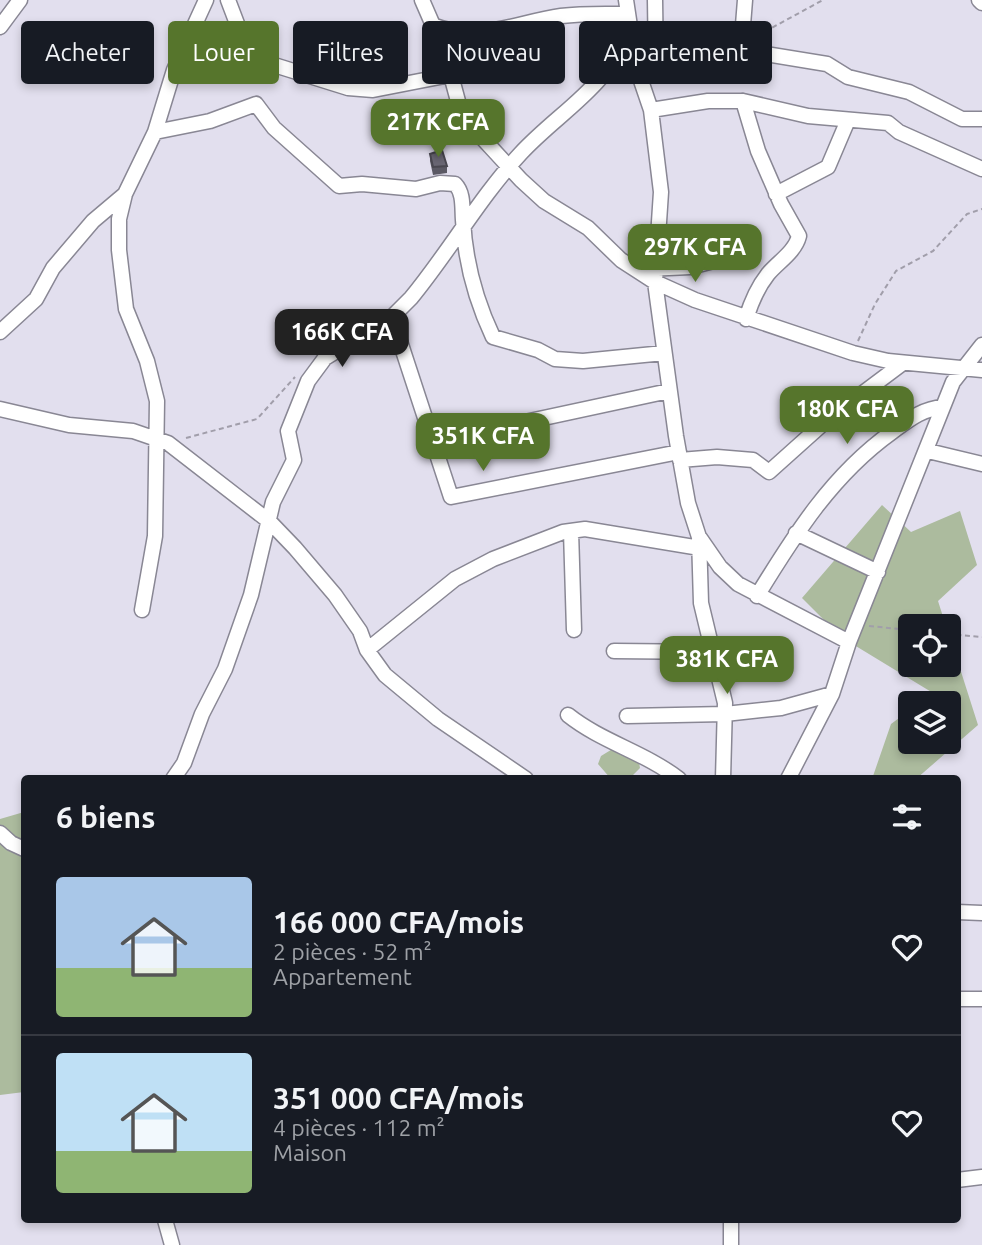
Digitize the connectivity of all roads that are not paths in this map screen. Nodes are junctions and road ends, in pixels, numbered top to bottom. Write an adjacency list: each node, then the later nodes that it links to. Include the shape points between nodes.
1 (20, 0): 12 (street)
2 (206, 0): 22 (street, via 174,70)
3 (228, 0): 14 (street, via 244,42 271,64 348,88 373,90)
4 (422, 0): 8 (street)
5 (655, 0): 10 (street)
6 (745, 0): 11 (street)
7 (626, 7): 9 (street)
8 (431, 21)
9 (545, 21)
10 (655, 21)
11 (743, 21)
12 (0, 27)
13 (772, 53): 20 (street, via 827,64 848,77 909,92 962,120)
14 (422, 80)
15 (453, 84): 23 (street, via 462,116)
16 (594, 84): 23 (street)
17 (642, 84): 19 (street)
18 (743, 101): 19 (street); 21 (street); 26 (street)
19 (651, 110): 29 (street, via 661,192)
20 (982, 119)
21 (848, 120): 24 (street, via 888,123); 26 (street, via 828,167)
22 (155, 132): 25 (street); 27 (street, via 210,121 256,104 274,128 339,187 362,184 416,189 455,184 461,194)
23 (510, 166): 27 (street); 29 (street, via 544,201 588,228 635,269)
24 (982, 169)
25 (125, 194): 32 (street, via 93,221 53,268 36,299); 41 (street, via 120,219 126,309 152,376)
26 (776, 194): 31 (street, via 799,236 797,246 754,294)
27 (463, 230): 30 (street); 34 (street, via 474,286 493,337 555,359 583,361)
28 (749, 253): 29 (street)
29 (655, 275): 31 (street); 34 (street)
30 (392, 317): 42 (street); 46 (street, via 317,365 288,430 294,460 278,487)
31 (746, 319): 35 (street, via 853,353)
32 (0, 332)
33 (981, 342): 36 (street)
34 (664, 353): 38 (street)
35 (903, 363): 36 (street); 44 (street, via 827,420 769,472 752,460)
36 (962, 368): 37 (street); 39 (street)
37 (982, 370)
38 (669, 391): 42 (street); 44 (street)
39 (943, 407): 43 (street); 48 (street, via 925,408 876,443 831,486)
40 (0, 408): 41 (street)
41 (161, 440): 46 (street); 52 (street, via 155,536)
42 (432, 442): 44 (street, via 451,497)
43 (928, 451): 45 (street); 50 (street)
44 (679, 456): 49 (street)
45 (982, 464)
46 (270, 522): 55 (street, via 335,595 360,631); 62 (street, via 225,668)
47 (571, 531): 49 (street); 53 (street); 55 (street, via 455,579)
48 (796, 533): 50 (street); 51 (street)
49 (699, 543): 51 (street, via 720,567); 57 (street, via 701,603)
50 (878, 572): 54 (street)
51 (757, 596): 54 (street)
52 (142, 610)
53 (574, 630)
54 (849, 642): 58 (street)
55 (366, 650): 63 (street, via 385,675 438,719)
56 (614, 651): 57 (street)
57 (713, 652): 59 (street)
58 (832, 694): 59 (street, via 781,708); 66 (street)
59 (725, 713): 61 (street); 65 (street)
60 (568, 715): 64 (street)
61 (627, 716)
62 (176, 775)
63 (520, 775)
64 (673, 775)
65 (723, 775)
66 (790, 775)
67 (0, 833): 68 (street)
68 (21, 848)
69 (961, 912): 70 (street)
70 (982, 913)
71 (961, 999): 72 (street)
72 (982, 999)
73 (982, 1177): 74 (street)
74 (961, 1180)
75 (166, 1223): 77 (street)
76 (731, 1223): 78 (street)
77 (172, 1245)
78 (731, 1245)

